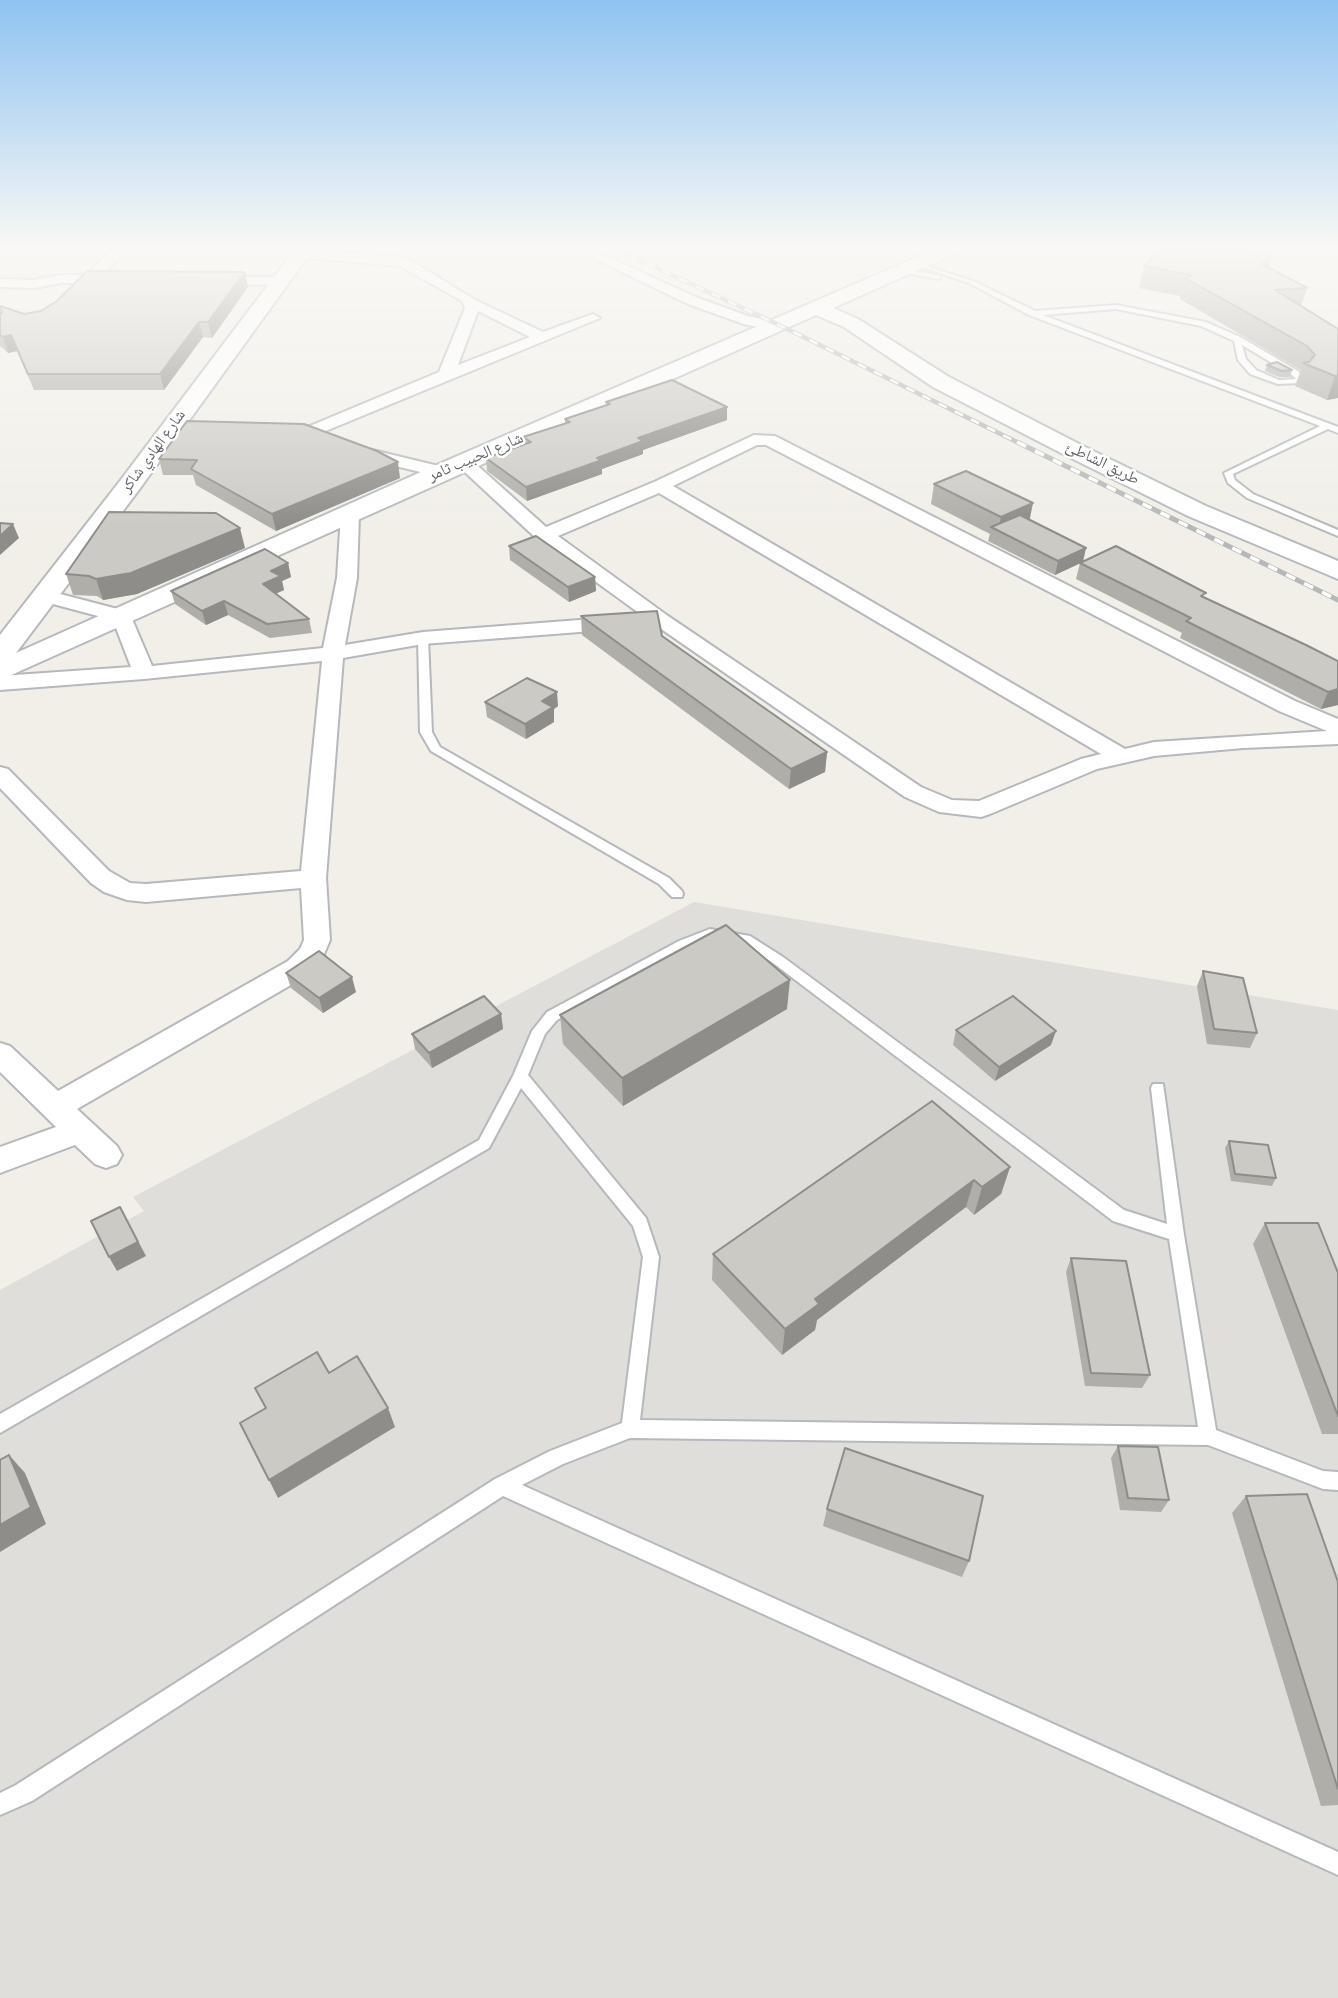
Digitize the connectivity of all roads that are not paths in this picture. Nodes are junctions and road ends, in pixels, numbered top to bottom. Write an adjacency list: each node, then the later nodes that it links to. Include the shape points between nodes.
1 (236, 341): 10 (street, شارع الهادي شاكر)
2 (458, 341): 9 (street)
3 (535, 341): 9 (street)
4 (738, 341): 14 (street, شارع الحبيب ثامر)
5 (880, 341): 20 (street, طريق الشاطئ, via 941,382 1075,451)
6 (1106, 341): 12 (lane)
7 (1238, 341): 8 (lane, via 1242,359 1253,372 1278,382 1299,381 1296,373)
8 (1241, 341)
9 (446, 375): 15 (street, via 304,432 375,458)
10 (176, 421): 11 (street); 21 (street, شارع الهادي شاكر)
11 (203, 424)
12 (1327, 426): 13 (lane); 18 (lane, via 1228,474 1250,496)
13 (1338, 430)
14 (464, 463): 15 (street, شارع الحبيب ثامر); 19 (street)
15 (441, 472): 17 (street, شارع الحبيب ثامر)
16 (660, 486): 19 (street); 30 (street, via 754,440 769,440 1287,706); 32 (street)
17 (350, 514): 22 (street, شارع الحبيب ثامر); 25 (street, via 347,578)
18 (1338, 533)
19 (544, 535): 23 (street)
20 (1338, 571)
21 (45, 596): 22 (street); 26 (street, شارع الهادي شاكر)
22 (122, 616): 27 (street, شارع الحبيب ثامر); 28 (street)
23 (661, 620): 24 (street); 32 (street, via 913,792 948,807 981,809 1089,764)
24 (423, 638): 25 (street); 35 (lane, via 426,732 435,749 664,881)
25 (333, 653): 28 (street); 34 (street)
26 (0, 654)
27 (0, 671)
28 (144, 673): 29 (street)
29 (0, 683)
30 (1338, 727)
31 (1338, 737): 32 (street, via 1154,749)
32 (1121, 757)
33 (0, 774): 34 (street, via 100,877 127,891)
34 (313, 878): 39 (street, via 317,940 298,968)
35 (677, 894)
36 (0, 1054): 39 (street)
37 (520, 1076): 43 (lane, via 539,1031 552,1016 697,937 725,934 746,939 1119,1216); 44 (lane, via 484,1144); 45 (lane, via 640,1223 651,1257)
38 (1158, 1088): 43 (lane)
39 (55, 1107): 40 (street)
40 (79, 1131): 41 (street); 42 (street)
41 (106, 1155)
42 (0, 1160)
43 (1175, 1236): 46 (lane)
44 (0, 1424)
45 (630, 1429): 46 (lane); 48 (lane, via 556,1457)
46 (1208, 1436): 47 (lane, via 1323,1480)
47 (1338, 1481)
48 (502, 1486): 49 (lane, via 24,1793); 50 (lane)
49 (0, 1804)
50 (1338, 1864)

